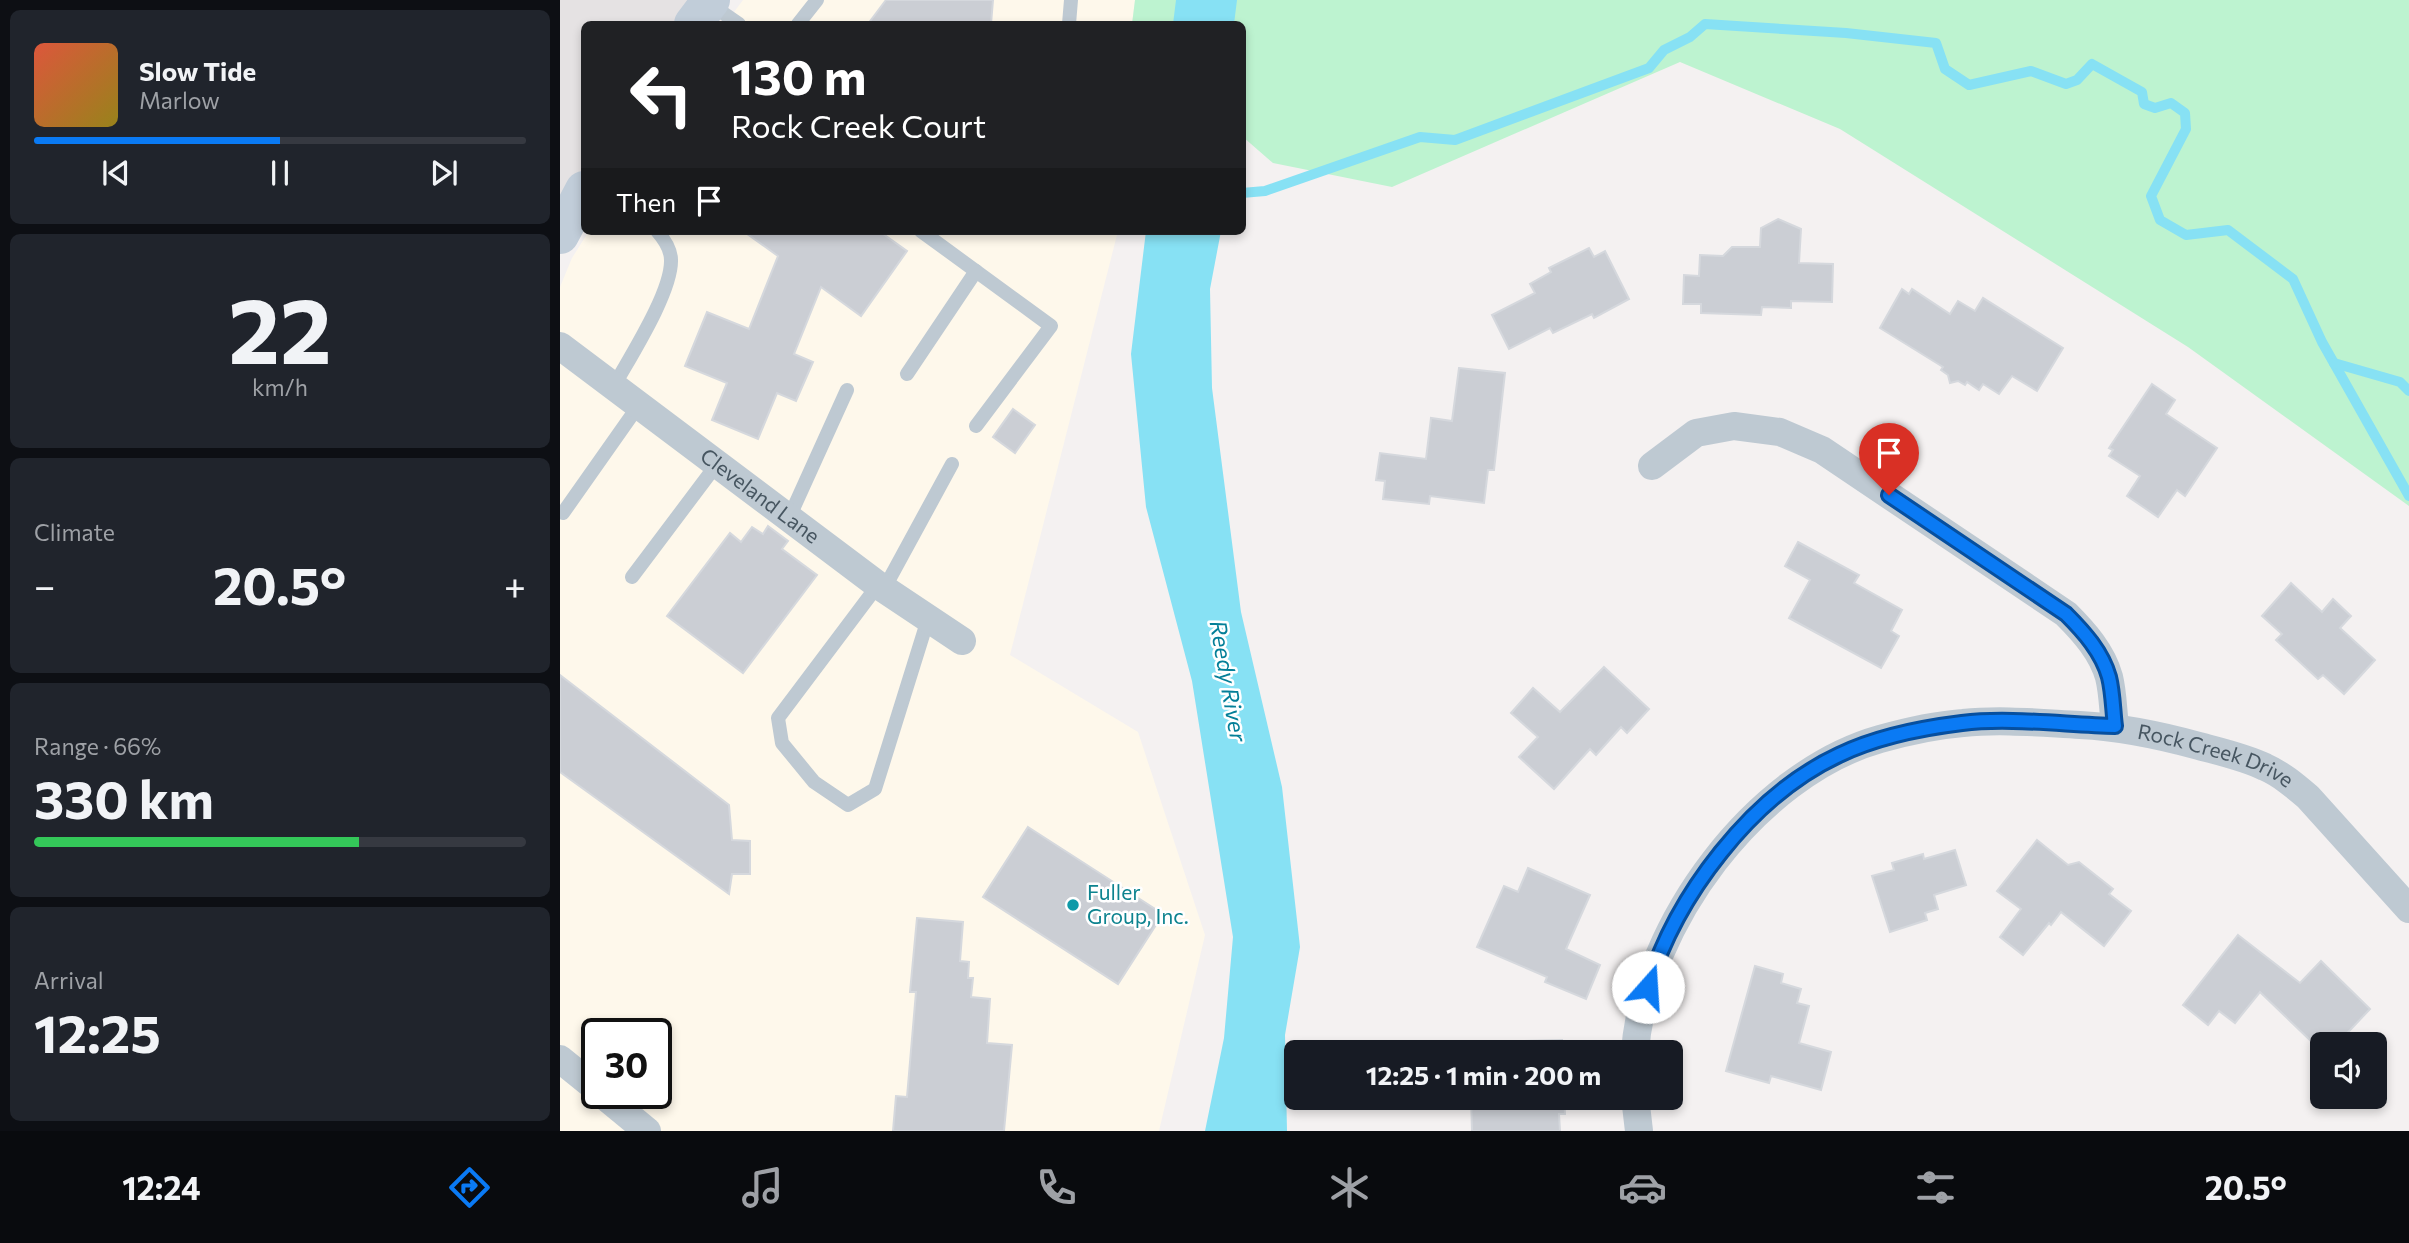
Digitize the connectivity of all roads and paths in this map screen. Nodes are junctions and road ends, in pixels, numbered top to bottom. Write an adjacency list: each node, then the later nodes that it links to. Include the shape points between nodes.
1 (817, 0): 5 (lane)
2 (1071, 0): 6 (lane)
3 (704, 9): 4 (lane)
4 (732, 21)
5 (800, 21)
6 (1069, 21)
7 (581, 196): 8 (street)
8 (560, 235)
9 (661, 235): 14 (lane, via 671,261 663,296)
10 (926, 235): 11 (lane)
11 (976, 271): 13 (lane); 17 (lane, via 1051,326)
12 (560, 346): 14 (street, Cleveland Lane)
13 (907, 374)
14 (614, 386): 16 (street, Cleveland Lane)
15 (847, 390): 22 (lane)
16 (639, 405): 18 (street, Cleveland Lane); 21 (lane)
17 (976, 426)
18 (717, 464): 22 (street, Cleveland Lane); 23 (lane)
19 (952, 464): 24 (lane)
20 (1652, 466): 27 (street, via 1696,433 1734,426 1780,432 1822,450 2066,614 2100,656 2109,678)
21 (564, 513)
22 (789, 518): 24 (street, Cleveland Lane)
23 (632, 577)
24 (881, 587): 25 (street, Cleveland Lane); 25 (lane, via 778,718 782,743 814,782 848,805 875,789)
25 (928, 619): 26 (street, Cleveland Lane)
26 (962, 641)
27 (2115, 726): 28 (street, Rock Creek Drive, via 2266,767 2308,797); 29 (street, Rock Creek Drive, via 1962,723 1880,739 1838,755 1804,775 1739,832 1702,878 1674,923 1655,967)
28 (2409, 909)
29 (1636, 1040)
30 (560, 1059): 31 (street)
31 (581, 1076)
32 (620, 1109): 34 (street)
33 (1637, 1110): 35 (street)
34 (647, 1131)
35 (1639, 1131)

